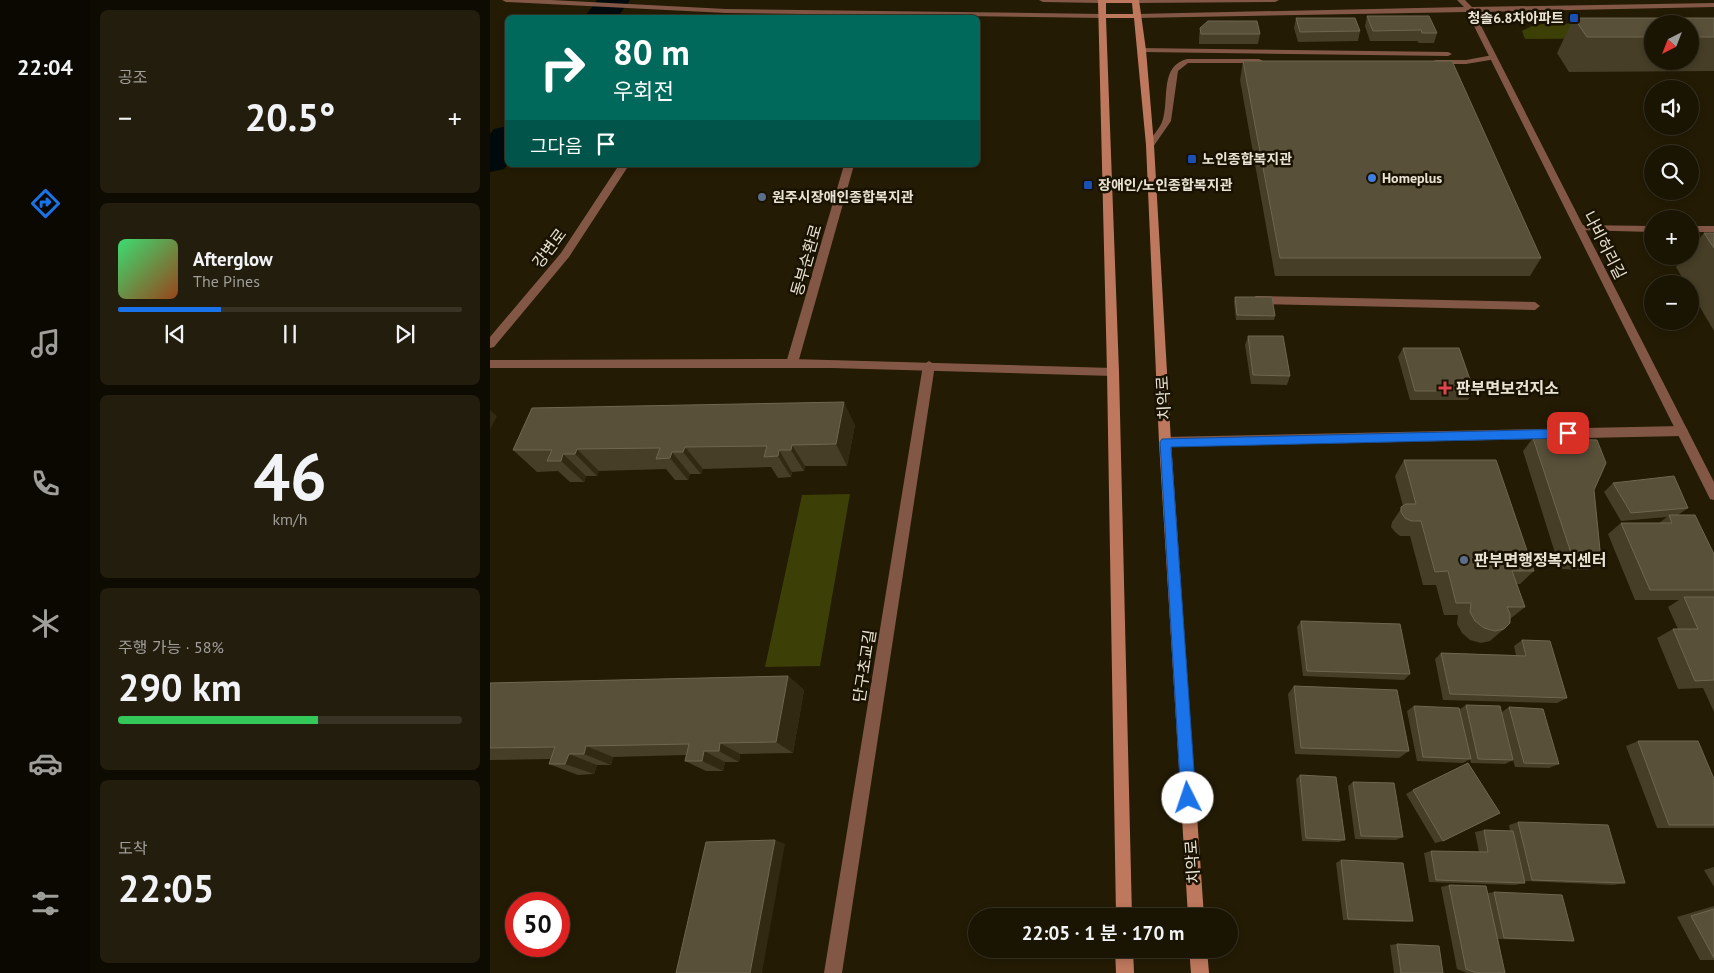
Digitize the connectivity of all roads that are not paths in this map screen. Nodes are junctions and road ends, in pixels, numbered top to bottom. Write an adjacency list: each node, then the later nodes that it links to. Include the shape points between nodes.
1 (506, 0): 10 (street, via 712,10)
2 (733, 0): 10 (street)
3 (1043, 0): 4 (street)
4 (1102, 0): 7 (main road); 13 (main road)
5 (1275, 0): 7 (street)
6 (1461, 0): 9 (street, 나비허리길)
7 (1135, 1): 14 (main road, 치악로)
8 (1714, 4): 9 (street)
9 (1469, 9): 14 (street); 16 (street, 나비허리길)
10 (724, 14): 11 (street)
11 (892, 15)
12 (980, 15): 13 (street)
13 (1103, 16): 14 (main road); 32 (main road)
14 (1136, 16): 15 (main road, 치악로)
15 (1142, 50): 16 (street); 19 (main road, 치악로)
16 (1493, 57): 18 (street, via 1466,62); 22 (street, 나비허리길)
17 (1267, 61): 19 (street, via 1187,61 1180,64 1174,70 1167,121)
18 (1307, 62)
19 (1150, 145): 34 (main road, 치악로)
20 (623, 167): 28 (street, 강변로, via 564,255)
21 (848, 167): 29 (street, 동부순환로)
22 (1580, 228): 23 (street); 33 (street, 나비허리길)
23 (1644, 229)
24 (1699, 229): 25 (street)
25 (1714, 229)
26 (1256, 300): 27 (street)
27 (1536, 306)
28 (490, 344)
29 (792, 363): 30 (street); 31 (street)
30 (490, 364)
31 (929, 365): 32 (street); 40 (street, 단구초교길)
32 (1113, 372): 36 (main road)
33 (1682, 431): 34 (street); 35 (street, 나비허리길)
34 (1165, 442): 37 (main road, 치악로)
35 (1714, 495)
36 (1124, 908)
37 (1195, 908)
38 (1124, 958): 41 (main road)
39 (1199, 958): 42 (main road)
40 (833, 973)
41 (1125, 973)
42 (1200, 973)

